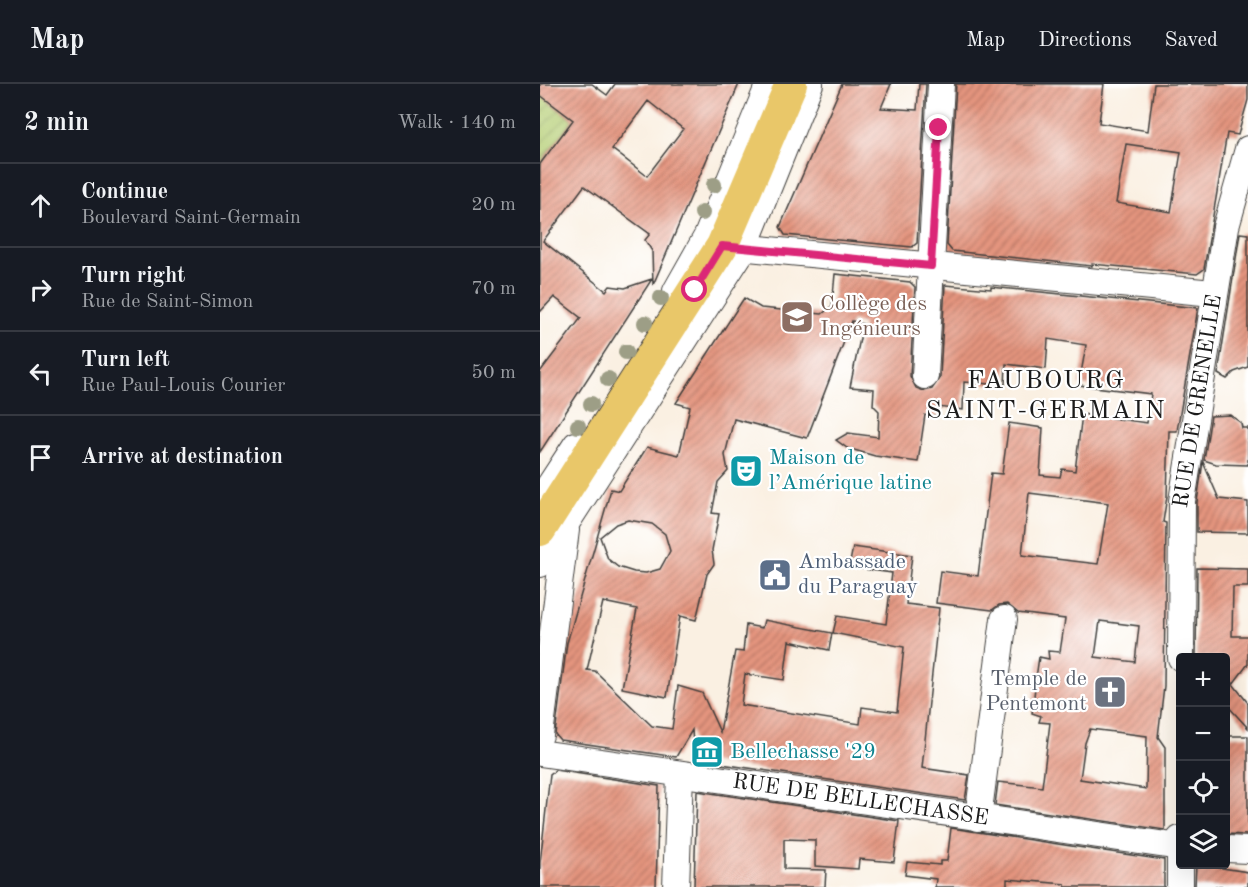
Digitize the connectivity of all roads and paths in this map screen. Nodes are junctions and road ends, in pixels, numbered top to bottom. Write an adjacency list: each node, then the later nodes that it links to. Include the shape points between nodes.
1 (769, 84): 10 (street, via 707,236 681,284)
2 (791, 84): 6 (main road)
3 (810, 84): 6 (street)
4 (941, 84): 7 (street)
5 (1248, 149): 8 (street, RUE DE GRENELLE, via 1226,227)
6 (733, 247): 7 (street); 11 (street); 11 (main road, via 573,479)
7 (931, 266): 8 (street); 9 (street)
8 (1214, 293): 14 (street, RUE DE GRENELLE, via 1182,501)
9 (925, 376)
10 (540, 500)
11 (554, 526): 12 (street); 15 (street)
12 (540, 564)
13 (1004, 619): 18 (street)
14 (1181, 653)
15 (540, 735)
16 (540, 753): 17 (street, RUE DE BELLECHASSE)
17 (680, 774): 18 (street, RUE DE BELLECHASSE); 23 (street)
18 (978, 818): 19 (street, RUE DE BELLECHASSE)
19 (1176, 846)
20 (1230, 849): 21 (street)
21 (1248, 850)
22 (1180, 869): 24 (street)
23 (676, 887)
24 (1180, 887)

